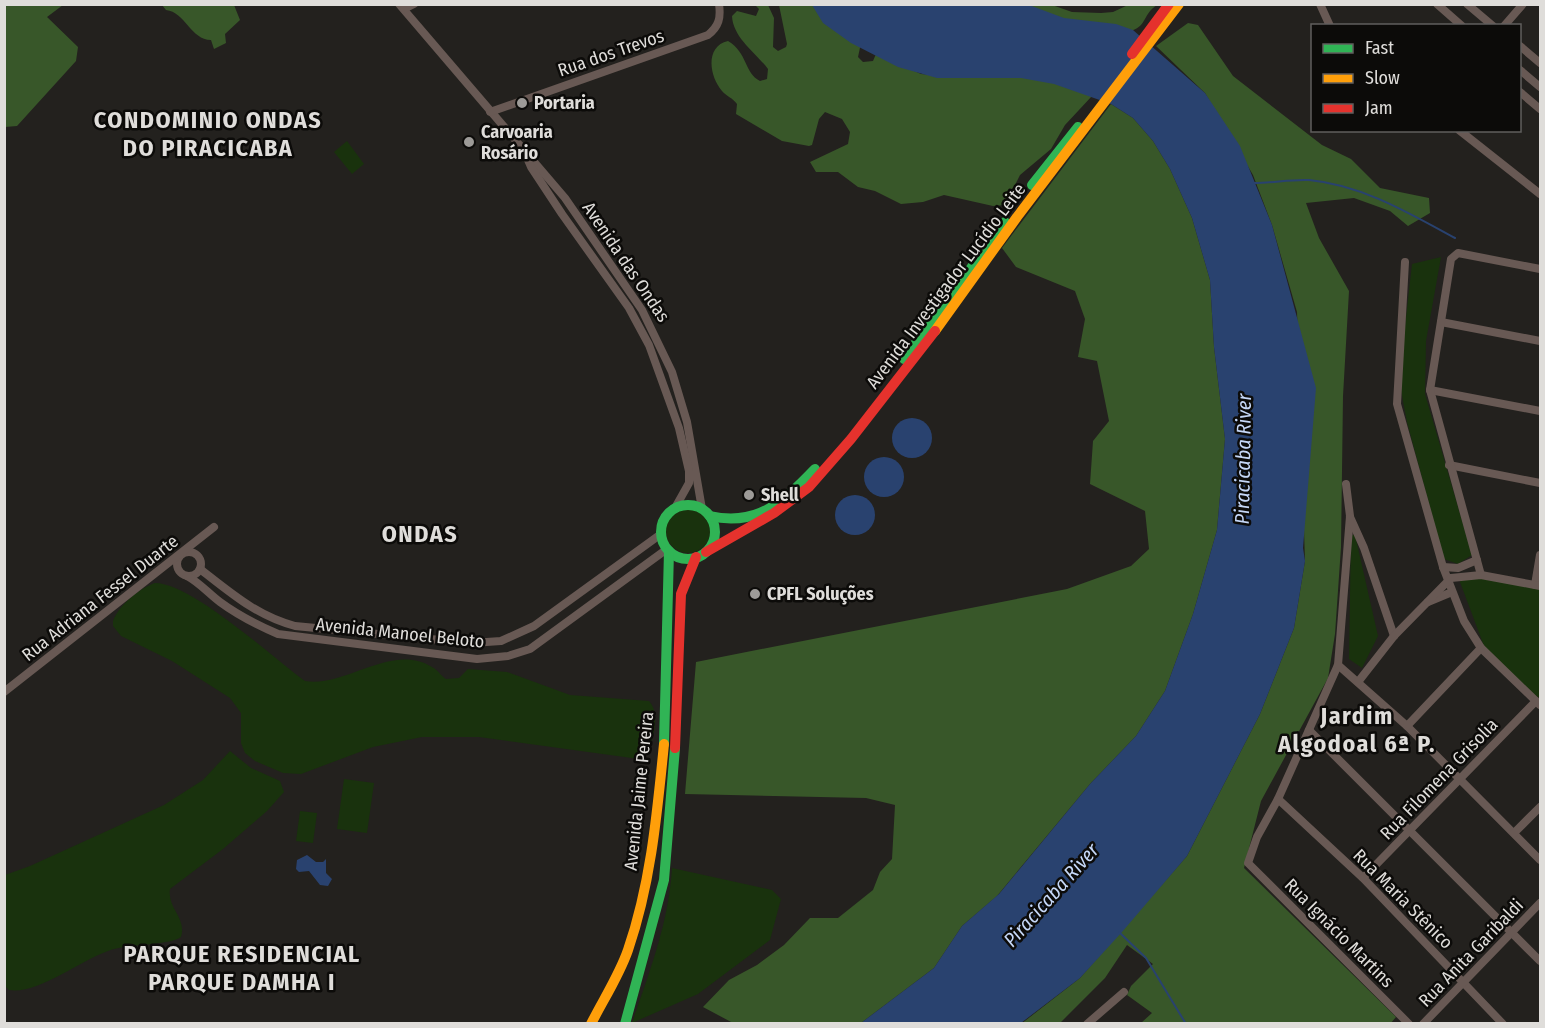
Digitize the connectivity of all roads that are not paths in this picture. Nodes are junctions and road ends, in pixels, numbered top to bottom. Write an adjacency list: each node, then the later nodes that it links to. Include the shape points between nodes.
1 (414, 4): 9 (street)
2 (719, 4): 22 (street, Rua dos Trevos, via 718,26 708,35)
3 (1169, 4): 14 (main road, Avenida Investigador Lucídio Leite)
4 (1179, 4): 14 (main road, Avenida Investigador Lucídio Leite)
5 (1320, 4): 10 (street)
6 (1437, 4): 11 (street)
7 (1467, 4): 12 (street)
8 (1523, 4): 13 (street)
9 (402, 7): 22 (street, Avenida das Ondas)
10 (1329, 24)
11 (1460, 24)
12 (1491, 24)
13 (1506, 24)
14 (1154, 31): 21 (main road, Avenida Investigador Lucídio Leite)
15 (1521, 47): 16 (street)
16 (1540, 63)
17 (1521, 71): 18 (street)
18 (1540, 87)
19 (1521, 93): 20 (street)
20 (1540, 109)
21 (1096, 110): 42 (main road, Avenida Investigador Lucídio Leite, via 819,466 790,493 760,513 740,520); 48 (main road, Avenida Investigador Lucídio Leite, via 962,296 809,487 774,513)
22 (490, 112): 24 (street, Avenida das Ondas)
23 (1462, 132): 26 (street)
24 (524, 149): 25 (street, Avenida das Ondas); 27 (street, Avenida das Ondas)
25 (531, 167): 27 (street); 28 (street, Avenida das Ondas)
26 (1540, 194)
27 (565, 198): 29 (street, Avenida das Ondas)
28 (562, 214): 29 (street, via 571,214); 33 (street, Avenida das Ondas, via 626,303)
29 (594, 240): 35 (street, Avenida das Ondas, via 650,322)
30 (1405, 262): 51 (street, via 1397,404)
31 (1540, 269): 32 (street, via 1458,253 1451,259)
32 (1441, 322): 34 (street); 36 (street)
33 (645, 337): 35 (street, via 653,340); 41 (street, Avenida das Ondas, via 672,407 689,471 689,483)
34 (1540, 341)
35 (675, 381): 42 (street, Avenida das Ondas)
36 (1430, 390): 37 (street); 38 (street)
37 (1540, 411)
38 (1449, 465): 39 (street); 50 (street)
39 (1540, 483)
40 (1346, 484): 43 (street)
41 (675, 508): 42 (main road, via 688,505); 45 (main road, via 667,515)
42 (706, 513): 48 (main road, via 713,523 714,539)
43 (1350, 516): 59 (street); 61 (street)
44 (214, 527): 47 (street, Rua Adriana Fessel Duarte)
45 (661, 534): 46 (main road); 52 (street, Avenida Manoel Beloto, via 534,626 489,643 295,626 262,615)
46 (668, 550): 48 (main road, via 682,558); 54 (street, Avenida Manoel Beloto, via 530,649 477,659 278,634 248,621); 80 (main road, Avenida Jaime Pereira, via 664,743 653,847 644,899 627,953)
47 (182, 553): 52 (street, via 196,554); 54 (street, via 178,568); 63 (street, Rua Adriana Fessel Duarte)
48 (701, 554): 81 (main road, Avenida Jaime Pereira, via 688,572 681,594 675,753 664,880)
49 (1540, 555): 56 (street)
50 (1477, 560): 51 (street, via 1458,568); 53 (street)
51 (1443, 567): 55 (street)
52 (201, 569): 54 (street)
53 (1481, 575): 55 (street, via 1455,576); 56 (street)
54 (186, 576)
55 (1448, 581): 57 (street); 58 (street)
56 (1538, 585)
57 (1452, 592): 58 (street); 60 (street)
58 (1424, 604): 59 (street)
59 (1394, 636): 62 (street)
60 (1481, 648): 64 (street); 65 (street)
61 (1338, 665): 62 (street); 66 (street)
62 (1358, 682): 65 (street)
63 (4, 692)
64 (1539, 702): 67 (street, Rua Filomena Grisolia)
65 (1407, 726): 67 (street)
66 (1309, 730): 68 (street); 70 (street)
67 (1460, 777): 70 (street, Rua Filomena Grisolia); 71 (street)
68 (1278, 799): 73 (street, Rua Maria Stênico); 82 (street, Rua Ignácio Martins, via 1248,863)
69 (1540, 807): 71 (street)
70 (1411, 829): 73 (street, Rua Filomena Grisolia); 75 (street)
71 (1514, 833): 72 (street)
72 (1540, 860)
73 (1364, 878): 77 (street, Rua Maria Stênico)
74 (1540, 903): 75 (street, Rua Anita Garibaldi)
75 (1512, 931): 76 (street); 77 (street, Rua Anita Garibaldi)
76 (1540, 961)
77 (1464, 983): 83 (street, Rua Anita Garibaldi); 84 (street, Rua Maria Stênico)
78 (1124, 992): 79 (street)
79 (1093, 1022)
80 (591, 1023)
81 (625, 1023)
82 (1409, 1023)
83 (1423, 1023)
84 (1503, 1023)

